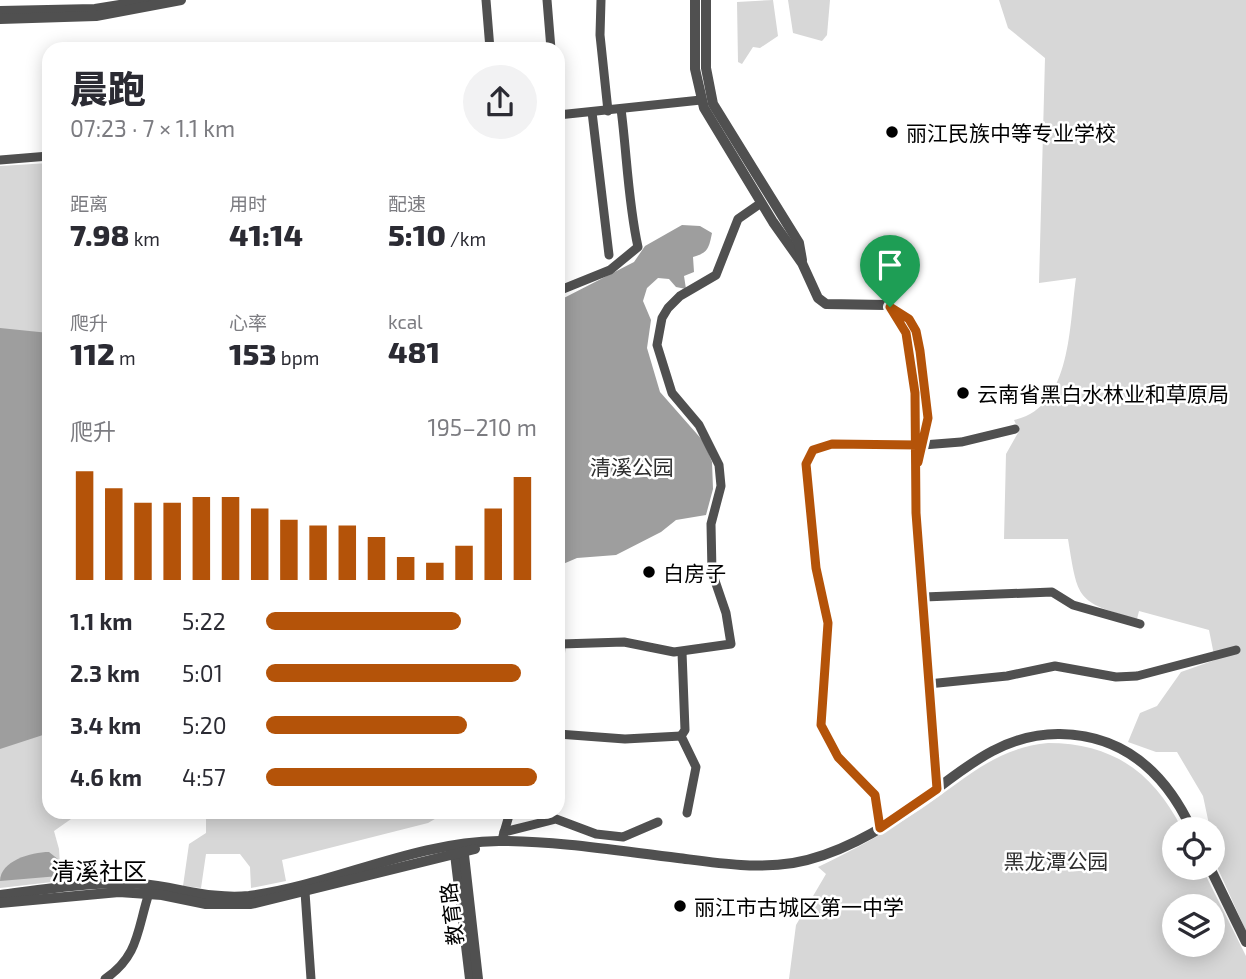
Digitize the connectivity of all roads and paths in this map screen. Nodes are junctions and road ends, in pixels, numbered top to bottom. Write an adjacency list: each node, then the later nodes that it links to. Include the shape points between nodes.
1 (150, 0): 8 (street, via 96,9)
2 (181, 0): 9 (street, via 96,16)
3 (486, 0): 10 (street)
4 (547, 0): 11 (street)
5 (601, 0): 14 (street)
6 (695, 0): 12 (street, via 695,69)
7 (706, 0): 21 (street, via 706,68 713,104 799,243)
8 (0, 11)
9 (0, 19)
10 (489, 42)
11 (550, 42)
12 (701, 100): 13 (street); 19 (street)
13 (621, 109): 14 (street); 22 (street, via 632,194 629,209 638,247 610,270)
14 (608, 111): 15 (street)
15 (592, 112): 16 (street); 20 (street)
16 (565, 114)
17 (42, 157): 18 (street)
18 (0, 160)
19 (761, 203): 21 (street); 29 (street, via 738,219 716,275 668,308 657,341 669,387 706,439 721,479 711,524 712,572 731,644)
20 (609, 255)
21 (802, 263): 24 (street, via 824,303 881,304 905,315 916,331 928,418)
22 (565, 288)
23 (1015, 429): 24 (street, via 961,442)
24 (920, 445): 25 (street, via 916,513); 38 (street, via 826,445 813,450 806,464 816,568 828,623 821,725 838,757 875,795)
25 (924, 597): 26 (street, via 1052,592 1073,606); 30 (street)
26 (1140, 624)
27 (565, 643): 29 (street, via 624,642)
28 (1236, 650): 30 (street, via 1137,676 1116,677 1055,666)
29 (682, 652): 32 (street, via 685,730)
30 (928, 684): 33 (street)
31 (565, 735): 32 (street, via 625,739)
32 (681, 736): 34 (street, via 696,767)
33 (937, 789): 35 (street, via 978,758 1009,742 1050,734 1082,736 1113,746 1146,765 1173,792); 38 (street)
34 (687, 813)
35 (1186, 817)
36 (508, 819): 40 (street)
37 (658, 822): 39 (street, via 628,836)
38 (880, 828): 43 (street, via 823,854 776,865 731,865)
39 (606, 836): 40 (street, via 556,819); 43 (street)
40 (503, 837): 41 (street); 42 (street)
41 (516, 842): 42 (street); 43 (street)
42 (459, 848): 45 (street); 47 (street, via 250,895 207,895 119,883); 52 (street, 教育路); 53 (street, 教育路)
43 (604, 849)
44 (1216, 880): 49 (street)
45 (305, 892): 46 (street, via 231,905); 51 (street)
46 (149, 894): 48 (street, via 103,893); 50 (street, via 132,955)
47 (0, 895)
48 (0, 904)
49 (1246, 942)
50 (105, 979)
51 (310, 979)
52 (470, 979)
53 (478, 979)

